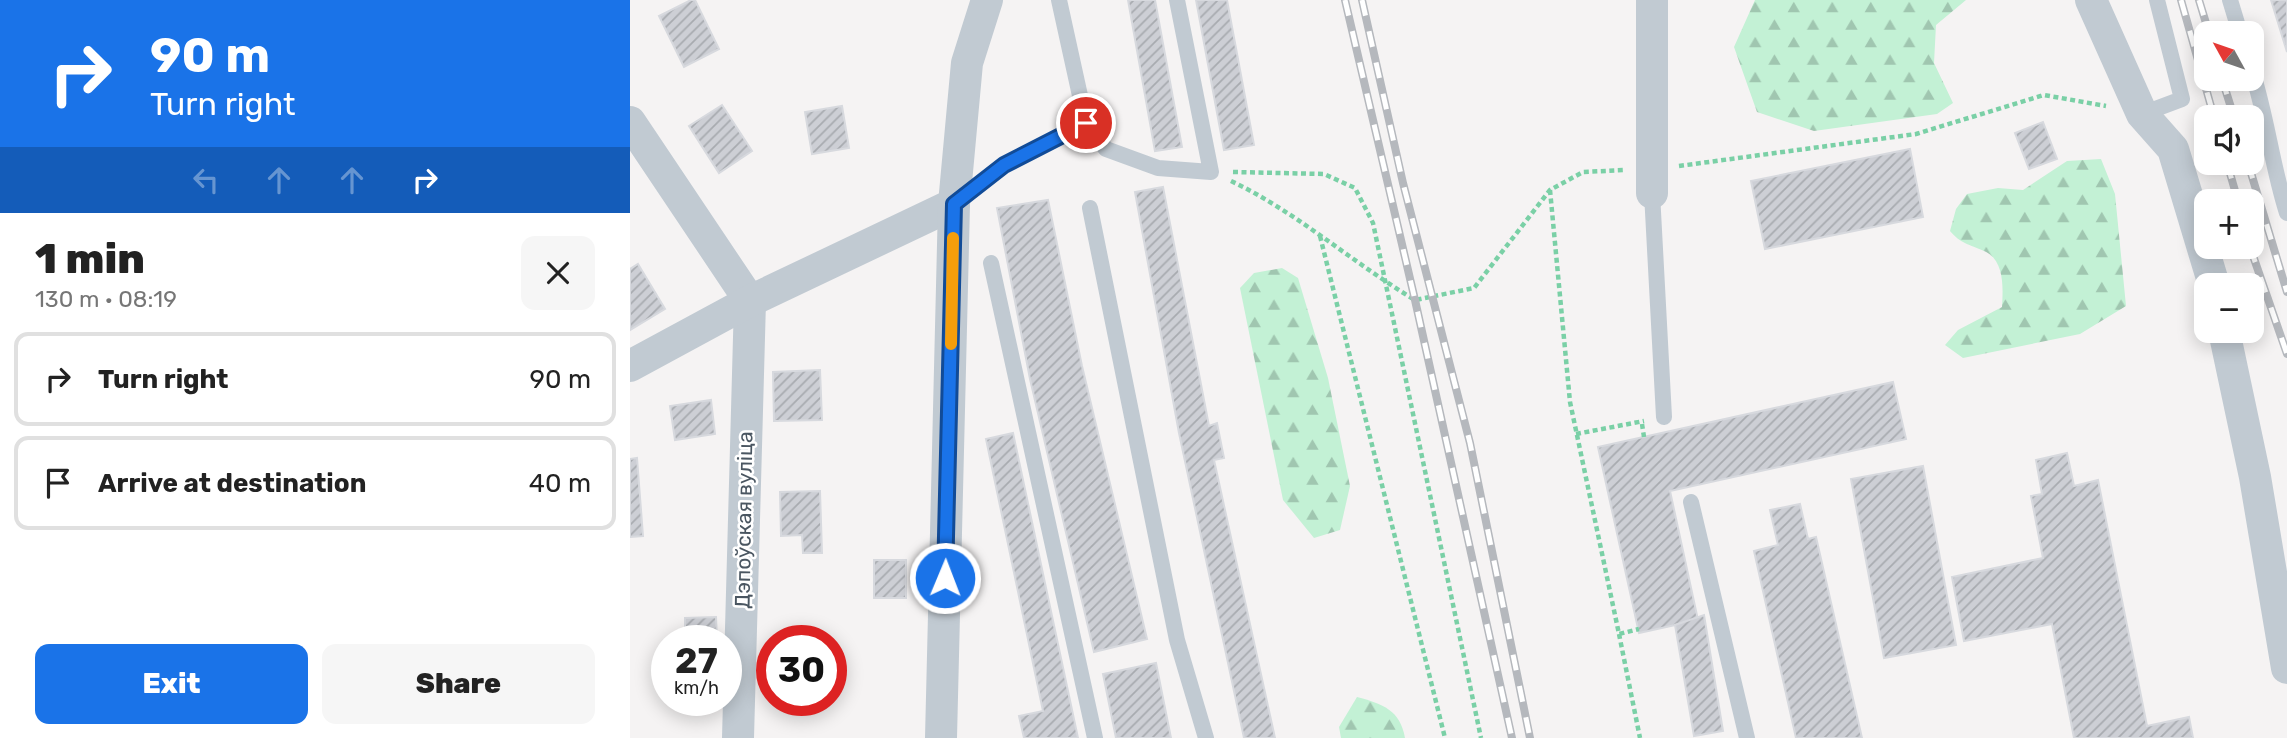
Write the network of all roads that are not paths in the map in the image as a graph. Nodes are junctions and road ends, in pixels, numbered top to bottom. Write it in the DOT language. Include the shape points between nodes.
graph roads {
  1 [pos="987,0"];
  2 [pos="1059,0"];
  3 [pos="1177,0"];
  4 [pos="1652,0"];
  5 [pos="2091,0"];
  6 [pos="2157,0"];
  7 [pos="2230,0"];
  8 [pos="2236,21"];
  9 [pos="2259,91"];
  10 [pos="2142,114"];
  11 [pos="630,122"];
  12 [pos="1086,123"];
  13 [pos="1653,181"];
  14 [pos="954,204"];
  15 [pos="1090,208"];
  16 [pos="2287,214"];
  17 [pos="991,263"];
  18 [pos="2210,273"];
  19 [pos="750,302"];
  20 [pos="2227,343"];
  21 [pos="630,366"];
  22 [pos="1664,417"];
  23 [pos="1690,502"];
  24 [pos="2287,668"];
  25 [pos="738,738"];
  26 [pos="942,738"];
  27 [pos="1095,738"];
  28 [pos="1206,738"];
  29 [pos="1747,738"];
  1 -- 14 [label="street" via="967,63"];
  2 -- 12 [label="lane"];
  3 -- 12 [label="lane" via="1211,172 1158,168 1106,149"];
  4 -- 13 [label="street"];
  5 -- 10 [label="street"];
  6 -- 10 [label="lane" via="2182,99"];
  7 -- 8 [label="lane"];
  9 -- 16 [label="lane"];
  10 -- 18 [label="street" via="2173,149"];
  11 -- 19 [label="street"];
  12 -- 14 [label="lane" via="1004,165"];
  13 -- 22 [label="lane"];
  14 -- 19 [label="street"];
  14 -- 26 [label="street"];
  15 -- 28 [label="lane" via="1177,640"];
  17 -- 27 [label="lane"];
  19 -- 21 [label="street"];
  19 -- 25 [label="street, Дэпоўская вуліца"];
  20 -- 24 [label="street"];
  23 -- 29 [label="lane"];
}
